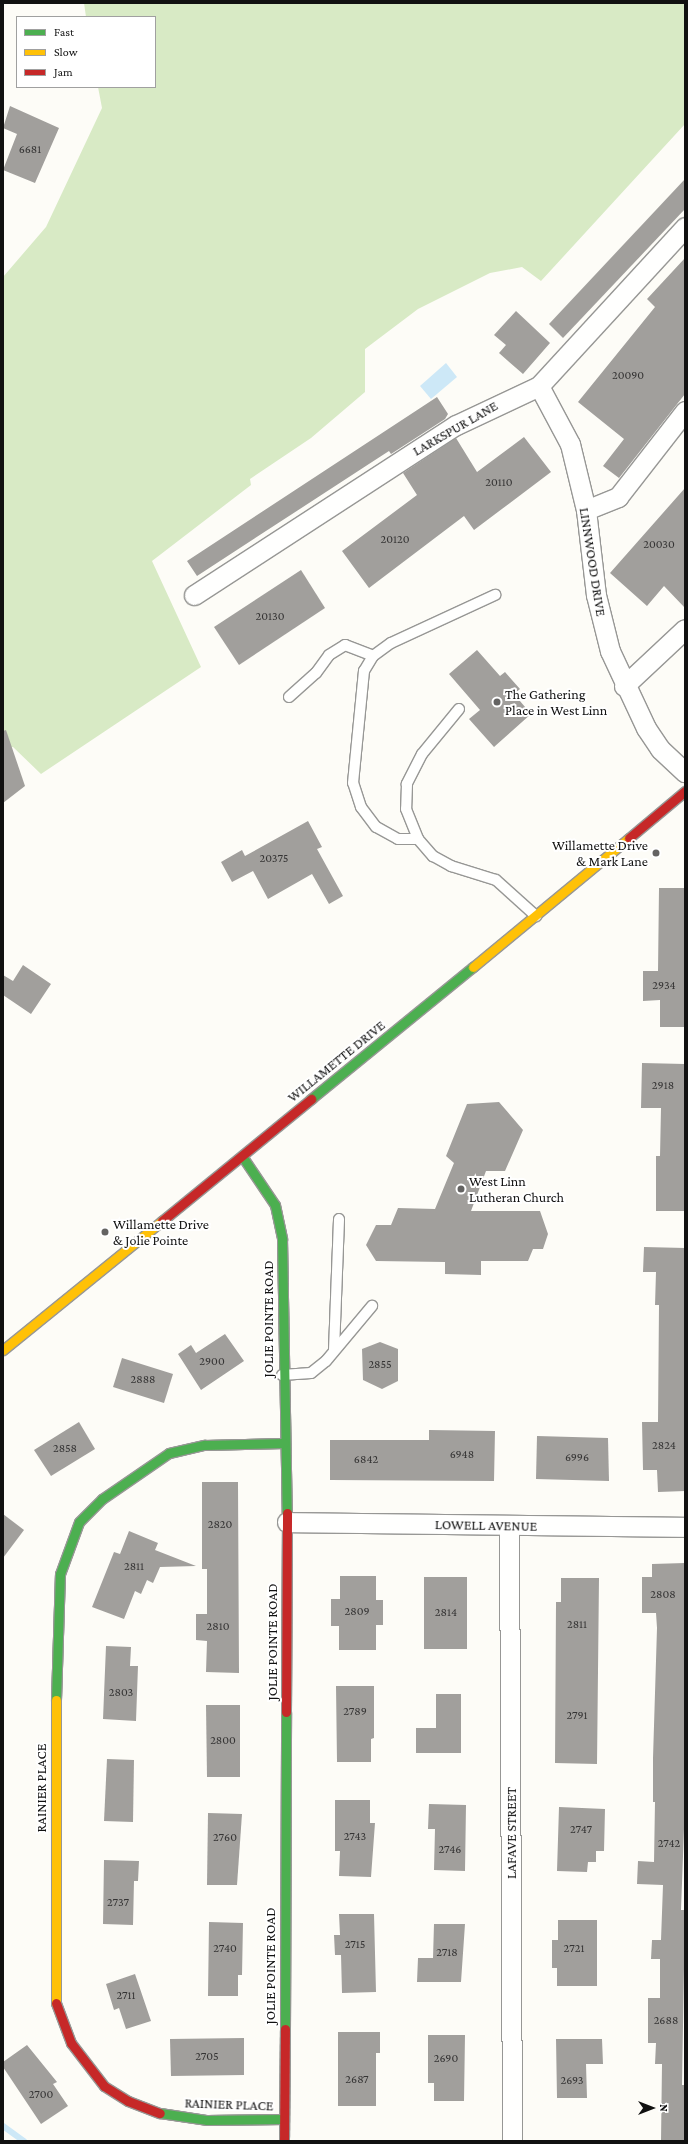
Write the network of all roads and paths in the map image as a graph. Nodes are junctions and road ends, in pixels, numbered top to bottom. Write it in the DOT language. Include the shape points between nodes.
graph roads {
  1 [pos="685,227"];
  2 [pos="539,386"];
  3 [pos="685,411"];
  4 [pos="586,510"];
  5 [pos="194,595"];
  6 [pos="495,595"];
  7 [pos="685,629"];
  8 [pos="373,656"];
  9 [pos="624,686"];
  10 [pos="289,697"];
  11 [pos="459,709"];
  12 [pos="685,772"];
  13 [pos="685,792"];
  14 [pos="418,840"];
  15 [pos="536,916"];
  16 [pos="242,1156"];
  17 [pos="339,1219"];
  18 [pos="372,1306"];
  19 [pos="3,1350"];
  20 [pos="334,1350"];
  21 [pos="282,1375"];
  22 [pos="284,1443"];
  23 [pos="288,1522"];
  24 [pos="509,1526"];
  25 [pos="685,1527"];
  26 [pos="284,2119"];
  27 [pos="284,2141"];
  28 [pos="512,2141"];
  1 -- 2 [label="street, LARKSPUR LANE"];
  2 -- 4 [label="street, LINNWOOD DRIVE" via="570,444"];
  2 -- 5 [label="street, LARKSPUR LANE" via="456,425"];
  3 -- 4 [label="street" via="618,497"];
  4 -- 9 [label="street, LINNWOOD DRIVE" via="596,595 610,651"];
  6 -- 8 [label="lane" via="391,643"];
  7 -- 9 [label="street"];
  8 -- 10 [label="lane" via="345,645 329,655 316,673"];
  8 -- 14 [label="lane" via="364,671 353,783 361,808 376,827 398,839"];
  9 -- 12 [label="street, LINNWOOD DRIVE" via="657,744"];
  11 -- 14 [label="lane" via="422,754 407,784 406,809"];
  13 -- 15 [label="street, WILLAMETTE DRIVE"];
  14 -- 15 [label="lane" via="433,856 451,866 496,880"];
  15 -- 16 [label="street, WILLAMETTE DRIVE"];
  16 -- 19 [label="street, WILLAMETTE DRIVE"];
  16 -- 21 [label="street, JOLIE POINTE ROAD" via="268,1191 281,1225"];
  17 -- 20 [label="lane"];
  18 -- 20 [label="lane"];
  20 -- 21 [label="lane" via="311,1373"];
  21 -- 22 [label="street, JOLIE POINTE ROAD"];
  22 -- 23 [label="street, JOLIE POINTE ROAD"];
  22 -- 26 [label="street, RAINIER PLACE" via="205,1446 169,1453 102,1499 79,1522 60,1574 56,1634 54,1970 56,2009 71,2043 104,2086 150,2111 207,2120"];
  23 -- 24 [label="street, LOWELL AVENUE"];
  23 -- 26 [label="street, JOLIE POINTE ROAD"];
  24 -- 25 [label="street, LOWELL AVENUE"];
  24 -- 28 [label="street, LAFAVE STREET"];
  26 -- 27 [label="street, JOLIE POINTE ROAD"];
}
